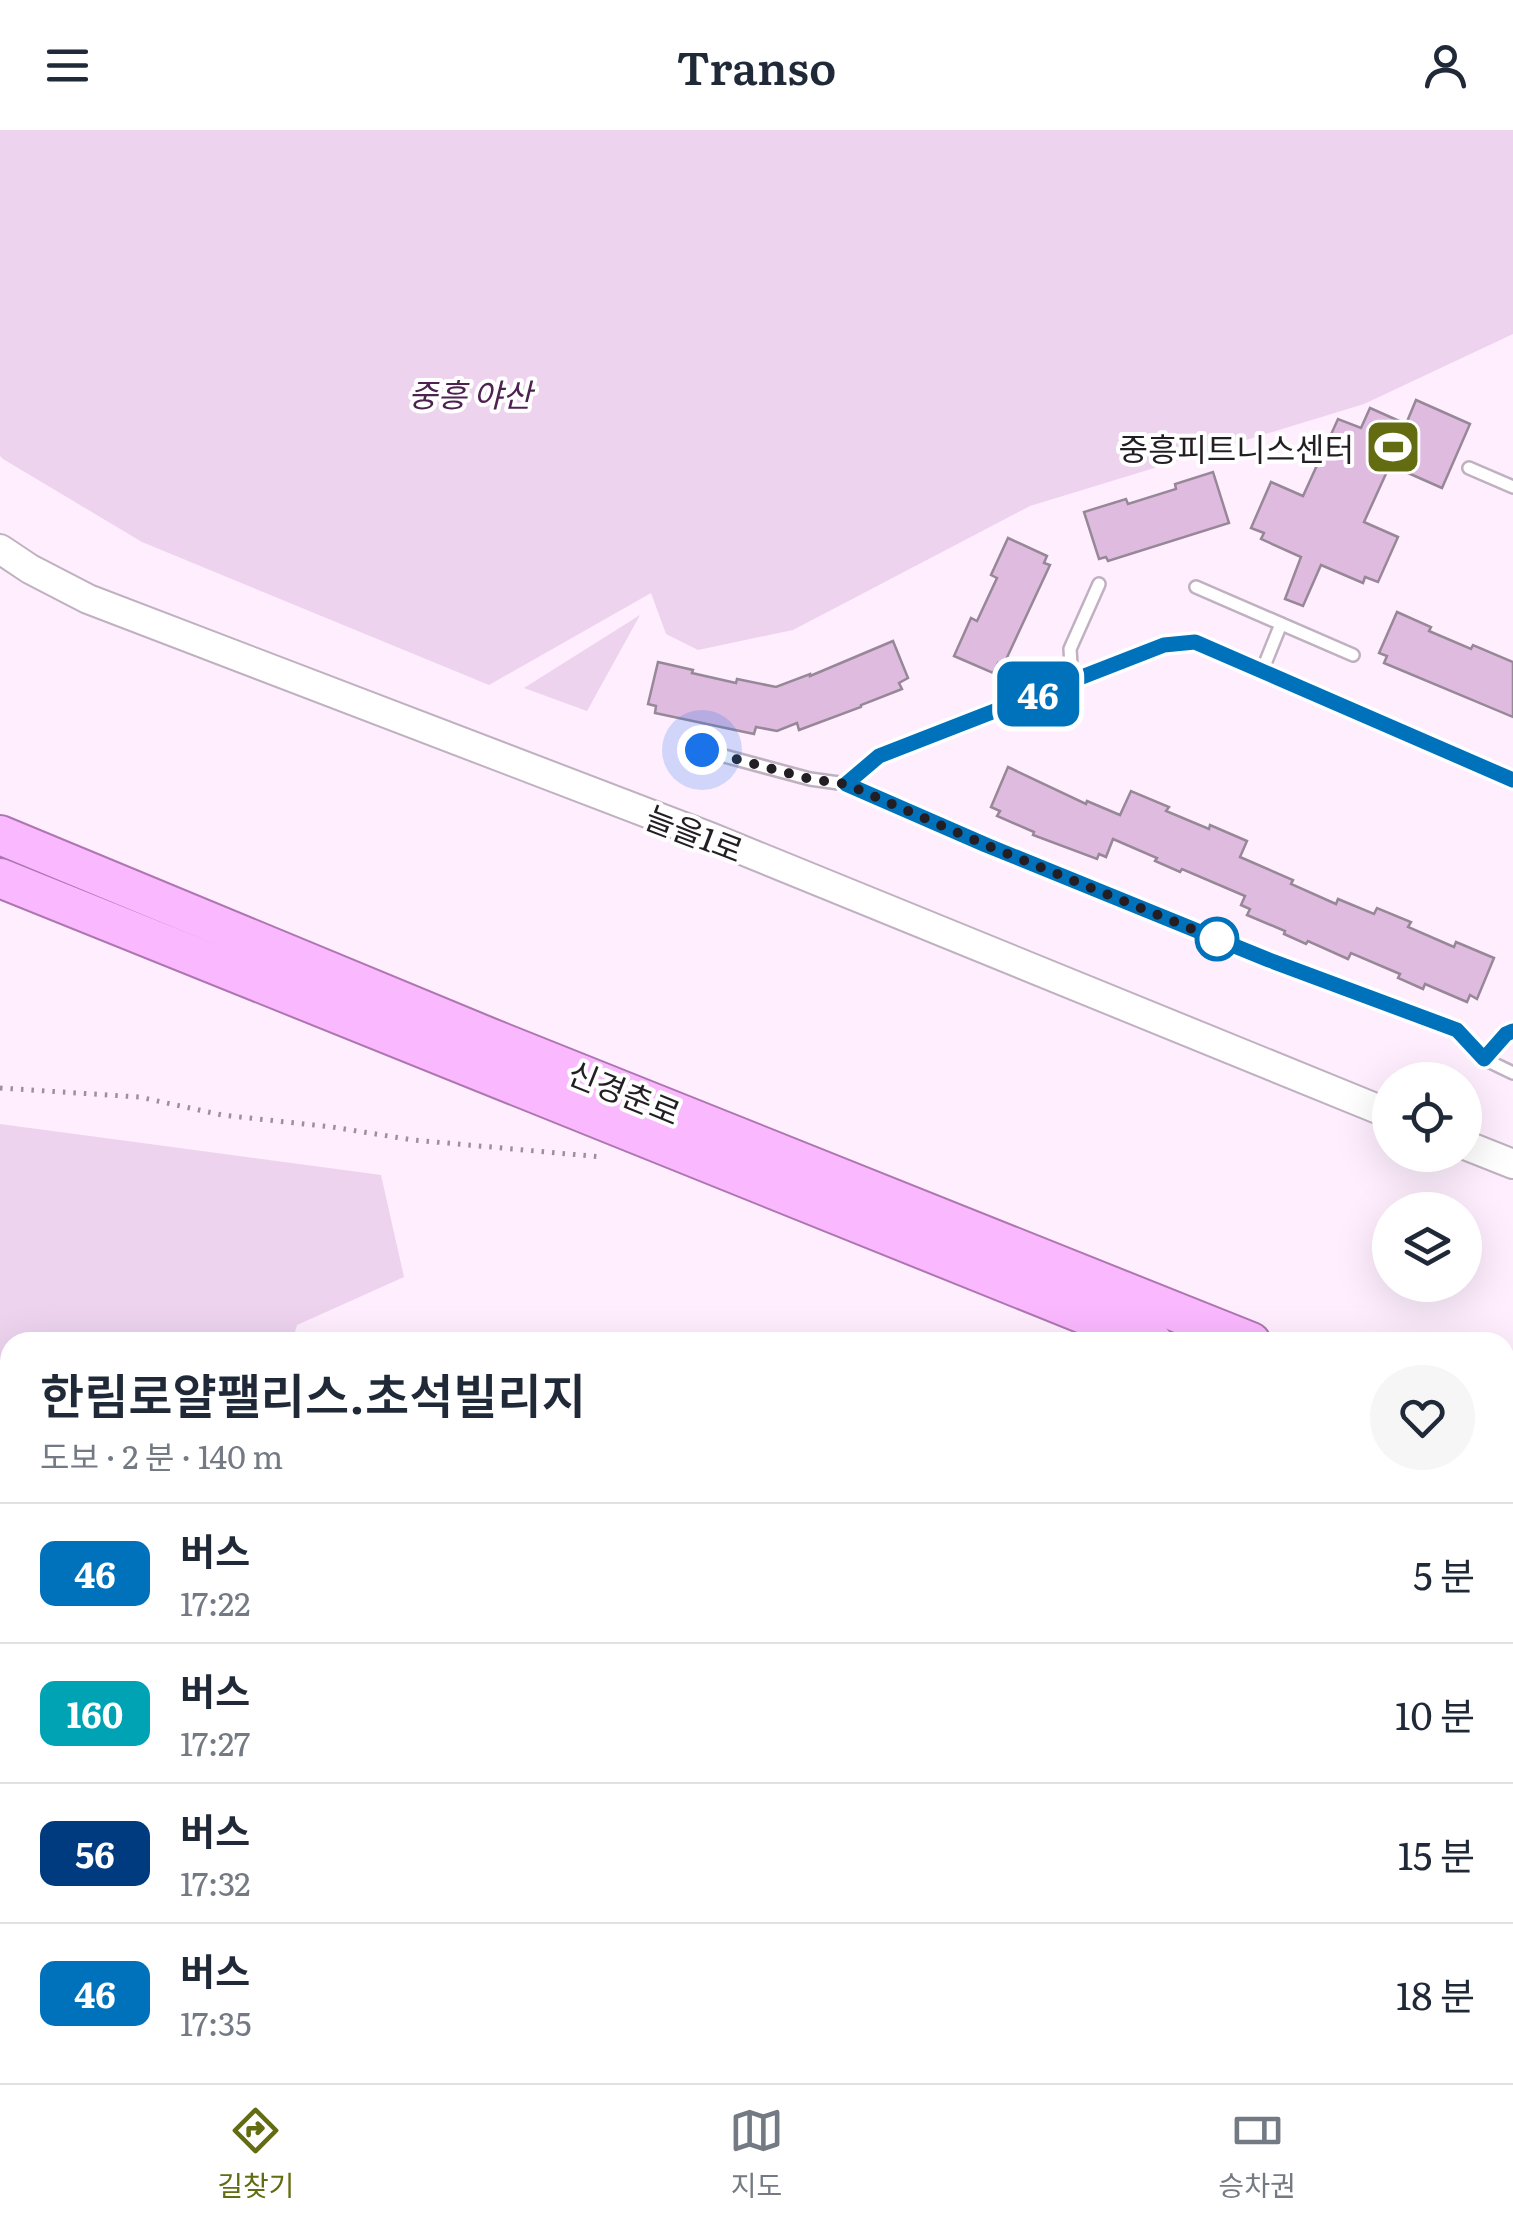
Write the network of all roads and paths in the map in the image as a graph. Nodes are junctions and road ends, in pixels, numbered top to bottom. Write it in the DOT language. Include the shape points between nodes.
graph roads {
  1 [pos="1468,468"];
  2 [pos="1513,487"];
  3 [pos="0,550"];
  4 [pos="1099,584"];
  5 [pos="1196,588"];
  6 [pos="1281,624"];
  7 [pos="1353,655"];
  8 [pos="1262,671"];
  9 [pos="1072,681"];
  10 [pos="702,750"];
  11 [pos="1513,780"];
  12 [pos="846,784"];
  13 [pos="0,835"];
  14 [pos="0,878"];
  15 [pos="1513,1031"];
  16 [pos="481,1054"];
  17 [pos="1484,1059"];
  18 [pos="1513,1073"];
  19 [pos="0,1088"];
  20 [pos="1372,1107"];
  21 [pos="522,1150"];
  22 [pos="1482,1152"];
  23 [pos="1513,1164"];
  24 [pos="1130,1332"];
  25 [pos="1224,1332"];
  1 -- 2 [label="lane"];
  3 -- 20 [label="street, 늘을1로" via="88,599 710,837"];
  4 -- 9 [label="lane" via="1070,648"];
  5 -- 6 [label="lane"];
  6 -- 7 [label="lane"];
  6 -- 8 [label="lane"];
  8 -- 9 [label="lane" via="1195,642 1164,645"];
  8 -- 11 [label="lane"];
  9 -- 12 [label="lane" via="879,756"];
  10 -- 12 [label="lane"];
  12 -- 17 [label="lane" via="1269,960 1457,1030"];
  13 -- 16 [label="highway, 신경춘로"];
  14 -- 16 [label="highway, 신경춘로"];
  15 -- 17 [label="lane"];
  16 -- 24 [label="highway, 신경춘로"];
  16 -- 25 [label="highway, 신경춘로"];
  17 -- 18 [label="lane"];
  19 -- 21 [label="path" via="139,1097 222,1115"];
  22 -- 23 [label="street"];
}
